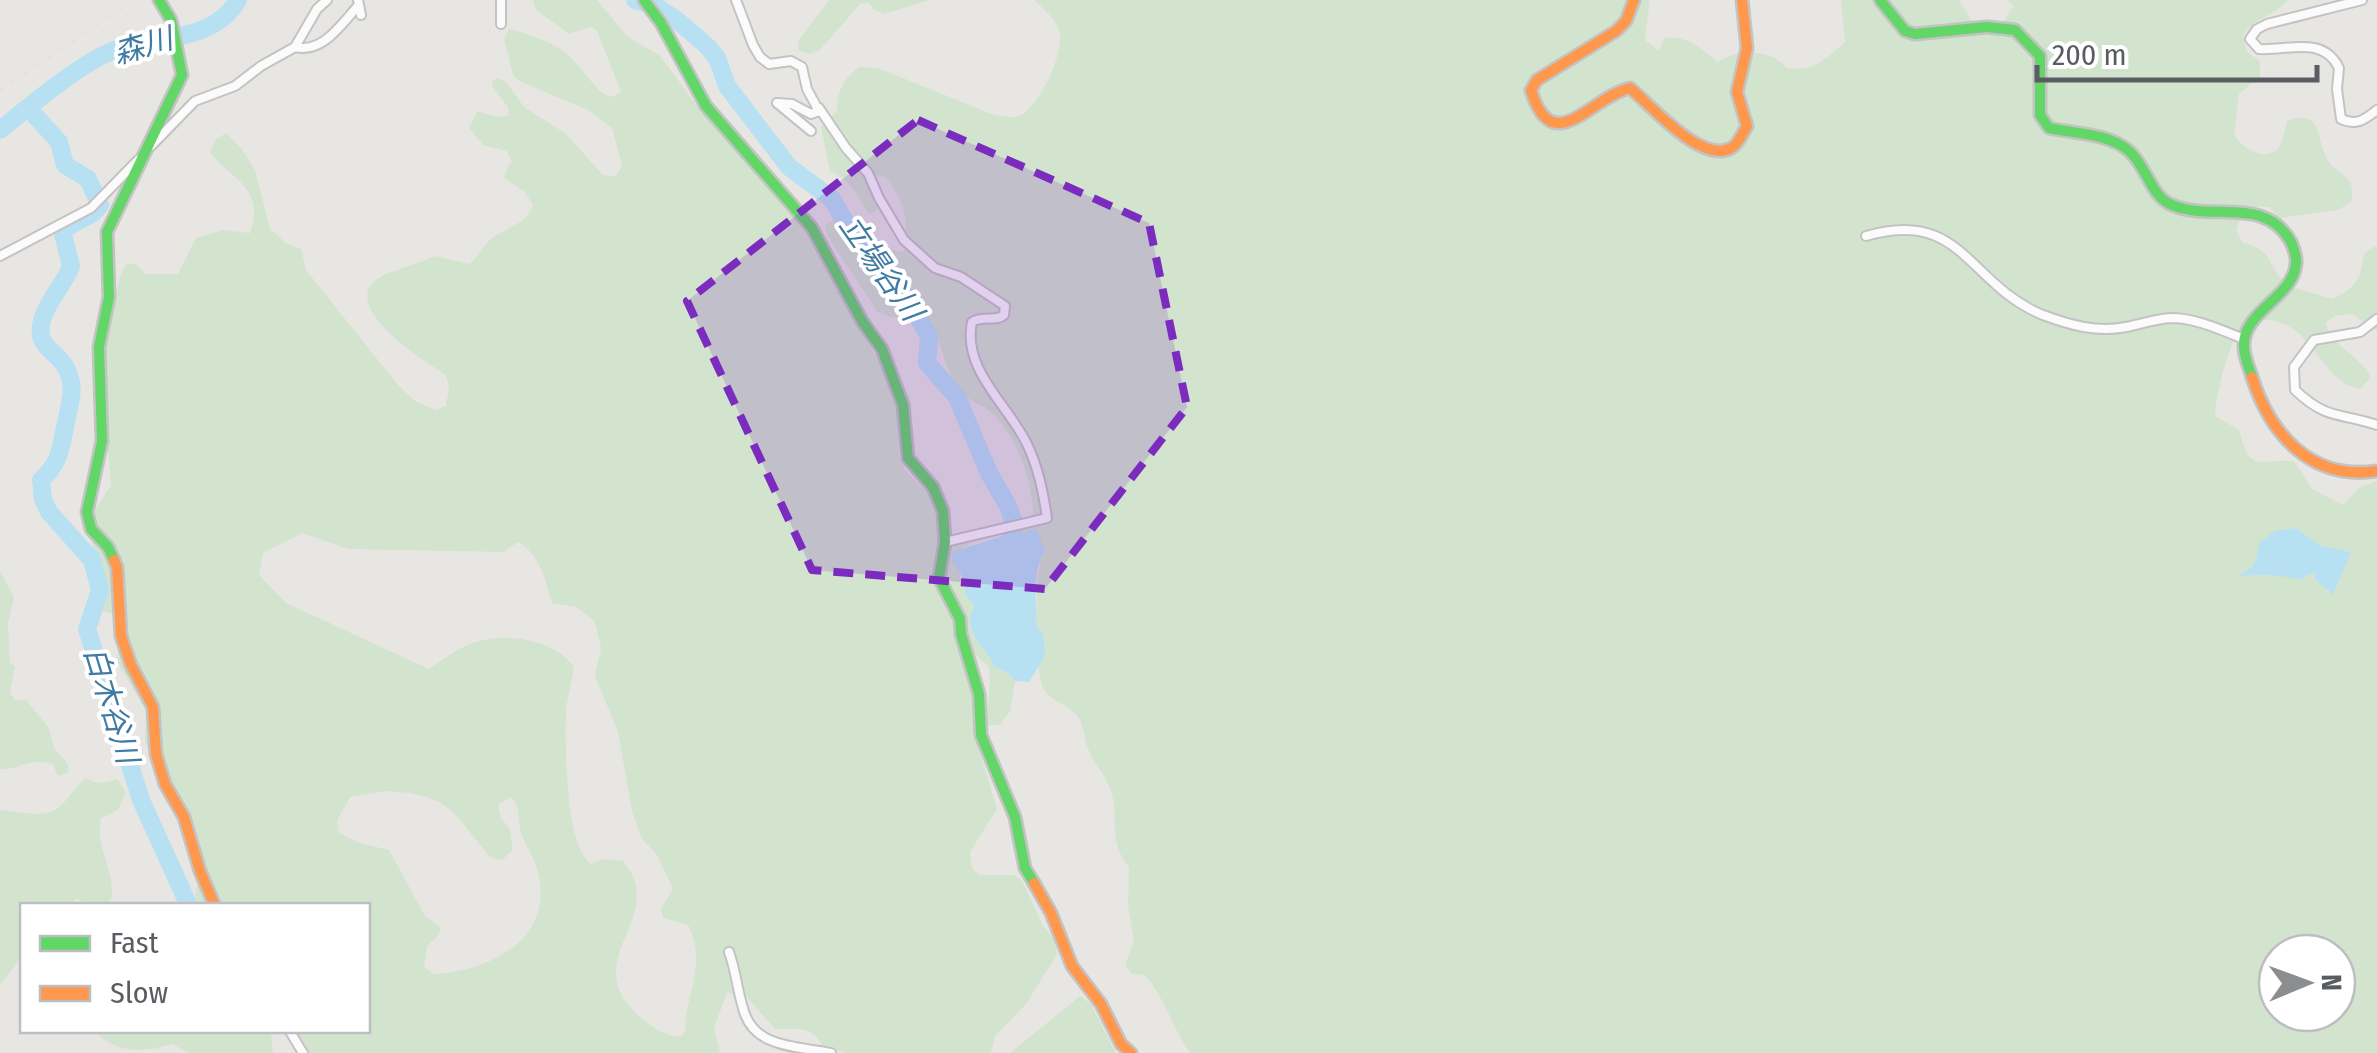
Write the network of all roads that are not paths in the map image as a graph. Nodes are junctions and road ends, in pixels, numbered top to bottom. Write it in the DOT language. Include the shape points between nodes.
graph roads {
  1 [pos="159,0"];
  2 [pos="327,0"];
  3 [pos="501,0"];
  4 [pos="644,0"];
  5 [pos="736,0"];
  6 [pos="1634,0"];
  7 [pos="1742,0"];
  8 [pos="1880,0"];
  9 [pos="2362,0"];
  10 [pos="359,7"];
  11 [pos="501,24"];
  12 [pos="295,47"];
  13 [pos="818,108"];
  14 [pos="2377,110"];
  15 [pos="811,131"];
  16 [pos="150,148"];
  17 [pos="1866,236"];
  18 [pos="0,256"];
  19 [pos="2377,319"];
  20 [pos="2244,339"];
  21 [pos="2377,425"];
  22 [pos="2377,470"];
  23 [pos="945,542"];
  24 [pos="214,903"];
  25 [pos="729,952"];
  26 [pos="831,1053"];
  27 [pos="1131,1053"];
  1 -- 16 [label="street" via="174,31 182,75"];
  2 -- 12 [label="street"];
  3 -- 11 [label="street"];
  4 -- 23 [label="street" via="706,106 812,228 882,349 903,404 908,458 939,498"];
  5 -- 13 [label="street" via="760,57 769,64 797,62"];
  6 -- 7 [label="street" via="1616,32 1537,80 1534,107 1554,124 1567,122 1630,88 1698,148 1719,152 1736,144 1747,126 1737,84 1747,51"];
  8 -- 20 [label="street" via="1915,34 2016,30 2040,56 2040,115 2049,128 2095,134 2123,146 2171,205 2249,213 2277,224 2296,254 2296,273"];
  9 -- 14 [label="street" via="2276,21 2256,29 2250,40 2259,48 2324,51 2340,68 2341,119 2361,122"];
  10 -- 12 [label="street" via="324,42"];
  12 -- 16 [label="street" via="235,86 195,101"];
  13 -- 15 [label="street" via="811,114 777,103"];
  13 -- 23 [label="street" via="868,172 904,240 935,268 1005,306 1000,318 972,322 973,349 1026,442 1047,518"];
  16 -- 18 [label="street" via="91,208"];
  16 -- 24 [label="street" via="107,232 109,296 99,346 102,442 88,512 91,528 118,567 121,636 153,707 165,784 184,816"];
  17 -- 20 [label="street" via="1888,230 1934,233 2010,296 2065,323 2122,328 2170,318"];
  19 -- 21 [label="street" via="2360,332 2314,340 2294,367 2295,390 2312,407"];
  20 -- 22 [label="street" via="2261,408 2290,448 2354,473"];
  23 -- 27 [label="street" via="940,578 960,619 979,694 981,735 1015,817 1025,868 1052,912 1072,966"];
  25 -- 26 [label="street" via="745,1015 761,1036"];
}
